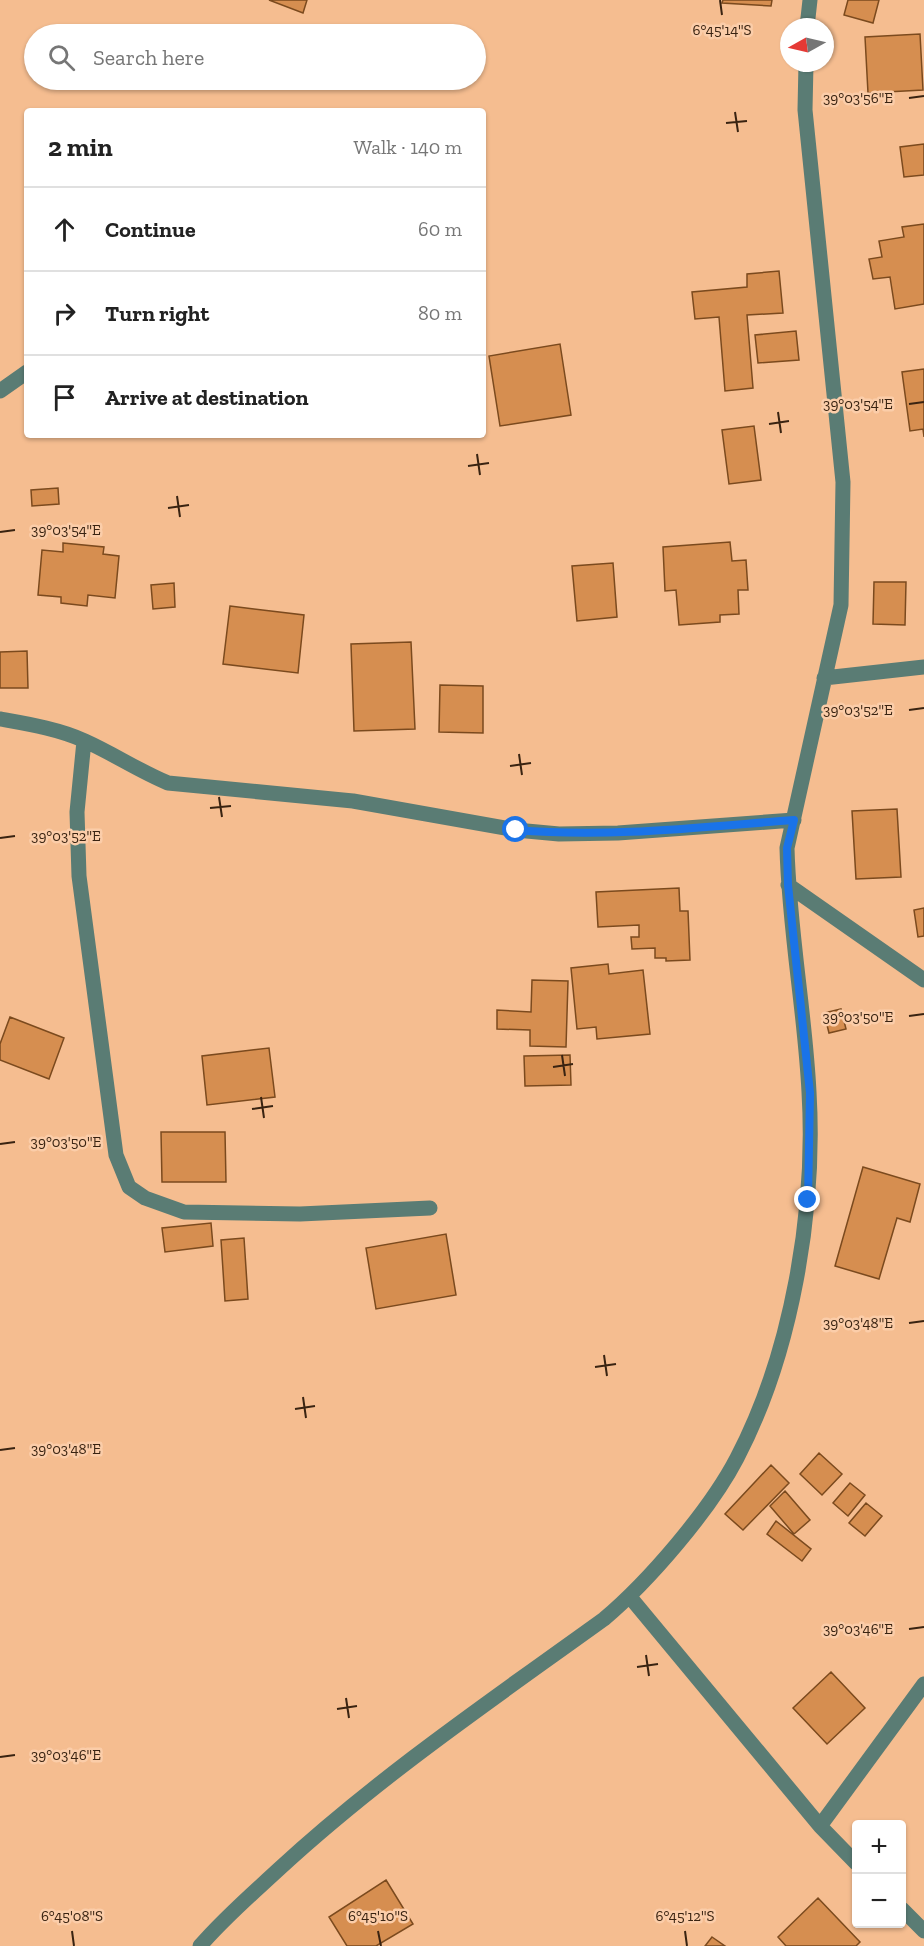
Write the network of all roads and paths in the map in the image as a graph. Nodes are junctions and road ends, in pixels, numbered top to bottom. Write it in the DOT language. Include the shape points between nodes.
graph roads {
  1 [pos="810,0"];
  2 [pos="808,18"];
  3 [pos="806,72"];
  4 [pos="24,374"];
  5 [pos="0,391"];
  6 [pos="924,668"];
  7 [pos="824,678"];
  8 [pos="0,719"];
  9 [pos="84,741"];
  10 [pos="794,820"];
  11 [pos="788,885"];
  12 [pos="924,980"];
  13 [pos="430,1208"];
  14 [pos="630,1597"];
  15 [pos="924,1684"];
  16 [pos="820,1826"];
  17 [pos="852,1859"];
  18 [pos="906,1913"];
  19 [pos="924,1931"];
  20 [pos="200,1946"];
  1 -- 2 [label="street"];
  3 -- 7 [label="street" via="805,110 843,482 841,605"];
  4 -- 5 [label="street"];
  6 -- 7 [label="street"];
  7 -- 10 [label="street"];
  8 -- 9 [label="street"];
  9 -- 10 [label="street" via="168,783 353,801 516,830 618,833"];
  9 -- 13 [label="street" via="77,812 79,876 116,1155 129,1187 184,1212 300,1215"];
  10 -- 11 [label="street" via="787,848"];
  11 -- 12 [label="street"];
  11 -- 14 [label="street" via="810,1093 808,1200 798,1271 772,1382 737,1459 709,1503"];
  14 -- 16 [label="street"];
  14 -- 20 [label="street" via="328,1824"];
  15 -- 16 [label="street"];
  16 -- 17 [label="street"];
  18 -- 19 [label="street"];
}
